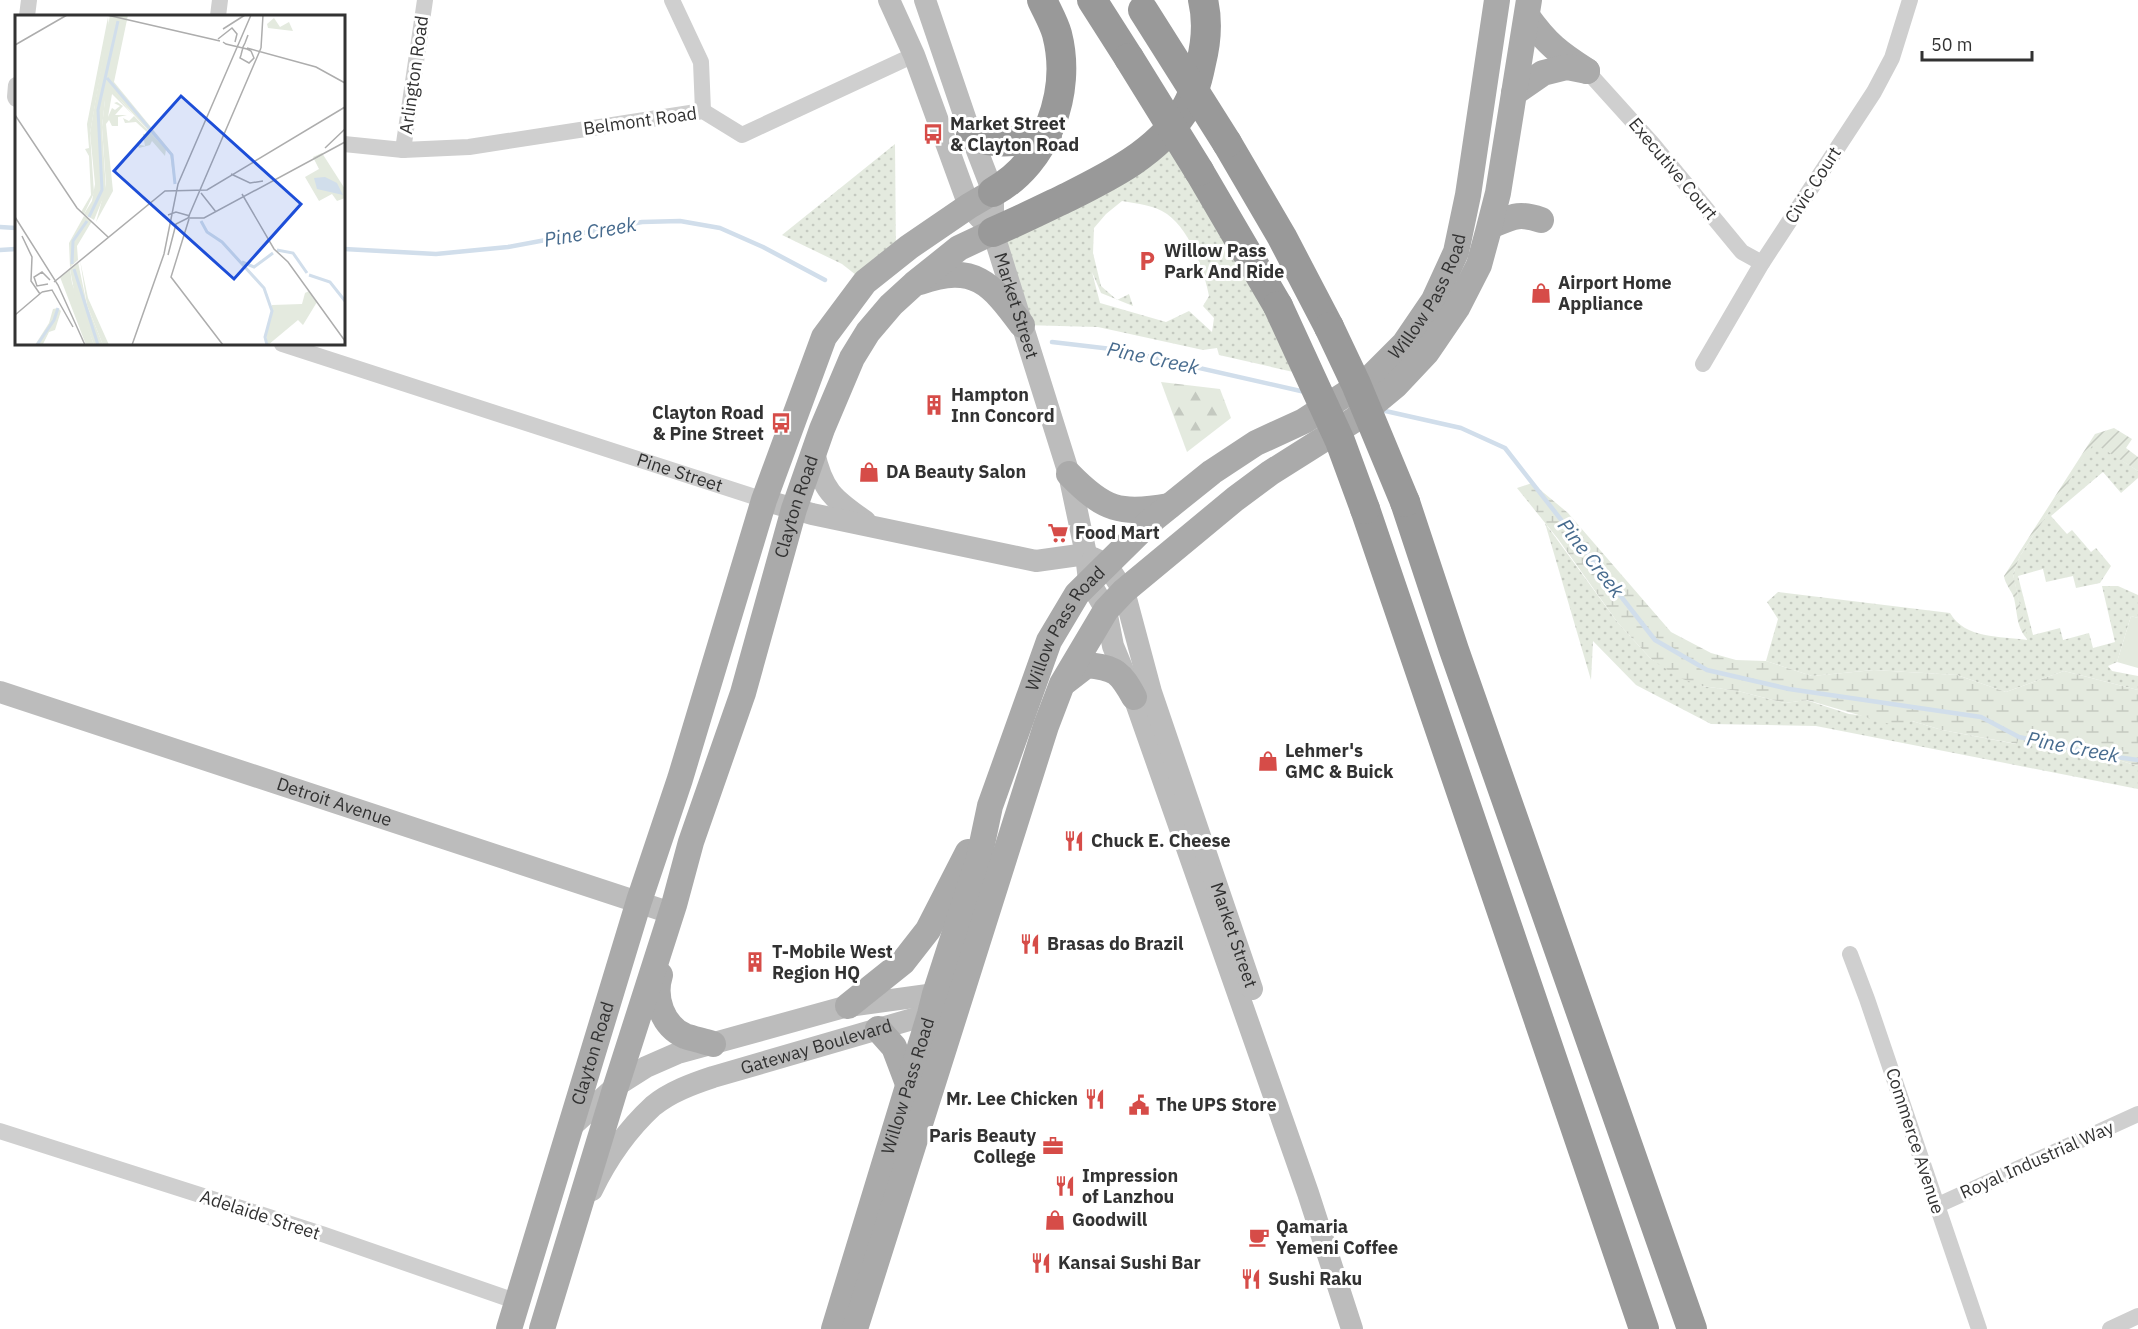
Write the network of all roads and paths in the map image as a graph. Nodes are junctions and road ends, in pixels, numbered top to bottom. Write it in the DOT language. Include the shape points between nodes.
graph roads {
  1 [pos="29,0"];
  2 [pos="220,0"];
  3 [pos="425,0"];
  4 [pos="672,0"];
  5 [pos="889,0"];
  6 [pos="925,0"];
  7 [pos="1042,0"];
  8 [pos="1092,0"];
  9 [pos="1203,0"];
  10 [pos="1497,0"];
  11 [pos="1910,0"];
  12 [pos="1140,5"];
  13 [pos="1528,8"];
  14 [pos="27,15"];
  15 [pos="218,15"];
  16 [pos="914,55"];
  17 [pos="1587,71"];
  18 [pos="1514,93"];
  19 [pos="703,111"];
  20 [pos="971,135"];
  21 [pos="1047,135"];
  22 [pos="345,144"];
  23 [pos="403,150"];
  24 [pos="981,199"];
  25 [pos="1541,220"];
  26 [pos="1490,225"];
  27 [pos="993,232"];
  28 [pos="1762,263"];
  29 [pos="914,284"];
  30 [pos="1022,324"];
  31 [pos="285,345"];
  32 [pos="1703,364"];
  33 [pos="1354,403"];
  34 [pos="814,452"];
  35 [pos="1069,474"];
  36 [pos="764,500"];
  37 [pos="1173,505"];
  38 [pos="794,509"];
  39 [pos="873,527"];
  40 [pos="1094,566"];
  41 [pos="1124,591"];
  42 [pos="1106,610"];
  43 [pos="1062,684"];
  44 [pos="0,692"];
  45 [pos="1134,697"];
  46 [pos="680,779"];
  47 [pos="1166,789"];
  48 [pos="990,806"];
  49 [pos="691,842"];
  50 [pos="1203,845"];
  51 [pos="639,901"];
  52 [pos="673,909"];
  53 [pos="1212,920"];
  54 [pos="1850,954"];
  55 [pos="941,1002"];
  56 [pos="848,1006"];
  57 [pos="878,1029"];
  58 [pos="713,1044"];
  59 [pos="908,1084"];
  60 [pos="616,1086"];
  61 [pos="2138,1114"];
  62 [pos="570,1128"];
  63 [pos="0,1131"];
  64 [pos="1936,1206"];
  65 [pos="574,1226"];
  66 [pos="863,1234"];
  67 [pos="518,1302"];
  68 [pos="2138,1316"];
  69 [pos="857,1322"];
  70 [pos="509,1329"];
  71 [pos="542,1329"];
  72 [pos="834,1329"];
  73 [pos="1352,1329"];
  74 [pos="1367,1329"];
  75 [pos="1644,1329"];
  76 [pos="1692,1329"];
  77 [pos="1979,1329"];
  78 [pos="2110,1329"];
  1 -- 14 [label="street"];
  2 -- 15 [label="street"];
  3 -- 23 [label="street, Arlington Road"];
  4 -- 19 [label="street" via="702,62"];
  5 -- 16 [label="main road, Market Street"];
  6 -- 20 [label="main road, Market Street"];
  7 -- 21 [label="highway" via="1057,32 1061,54 1061,88"];
  8 -- 75 [label="highway, bridge" via="1278,306 1340,441"];
  9 -- 27 [label="highway" via="1206,44 1199,75 1186,109 1159,142 1097,182"];
  10 -- 33 [label="main road, Willow Pass Road" via="1456,252 1434,300 1404,344 1369,379"];
  11 -- 28 [label="street, Civic Court" via="1892,58 1874,92"];
  12 -- 76 [label="highway, bridge" via="1282,237 1356,384 1404,502"];
  13 -- 17 [label="main road" via="1544,39"];
  13 -- 18 [label="main road, Willow Pass Road"];
  16 -- 19 [label="street, Belmont Road" via="742,135"];
  16 -- 24 [label="main road, Market Street"];
  17 -- 18 [label="main road" via="1567,67 1543,73"];
  17 -- 28 [label="street, Executive Court" via="1742,252"];
  18 -- 26 [label="main road, Willow Pass Road"];
  19 -- 23 [label="street, Belmont Road" via="469,147"];
  20 -- 21 [label="highway" via="1000,143"];
  20 -- 24 [label="main road, Market Street"];
  21 -- 24 [label="highway" via="1026,165 1004,186"];
  22 -- 23 [label="street, Belmont Road"];
  24 -- 27 [label="main road, Market Street"];
  24 -- 36 [label="main road, Clayton Road" via="865,282 824,337"];
  25 -- 26 [label="main road" via="1526,215"];
  26 -- 33 [label="main road, Willow Pass Road" via="1479,265 1457,308 1426,352 1395,386"];
  27 -- 29 [label="main road, Clayton Road" via="959,248"];
  27 -- 30 [label="main road, Market Street"];
  28 -- 32 [label="street, Civic Court"];
  29 -- 30 [label="main road" via="937,276 975,276 1002,298"];
  29 -- 34 [label="main road, Clayton Road" via="868,332 852,358"];
  30 -- 35 [label="main road, Market Street"];
  31 -- 36 [label="street, Pine Street"];
  33 -- 37 [label="main road, Willow Pass Road" via="1256,443 1212,472"];
  33 -- 41 [label="main road, Willow Pass Road"];
  34 -- 38 [label="main road, Clayton Road"];
  34 -- 39 [label="main road" via="819,474 831,495"];
  35 -- 37 [label="main road" via="1110,507 1146,510"];
  35 -- 40 [label="main road, Market Street"];
  36 -- 38 [label="main road, Pine Street"];
  36 -- 46 [label="main road, Clayton Road"];
  37 -- 40 [label="main road, Willow Pass Road"];
  38 -- 39 [label="main road, Pine Street"];
  38 -- 49 [label="main road, Clayton Road" via="743,693"];
  39 -- 40 [label="main road, Pine Street" via="1036,561"];
  40 -- 41 [label="main road, Market Street"];
  40 -- 42 [label="main road, Market Street"];
  40 -- 48 [label="main road, Willow Pass Road" via="1049,641"];
  41 -- 42 [label="main road, Willow Pass Road"];
  41 -- 50 [label="main road, Market Street" via="1151,692"];
  42 -- 43 [label="main road, Willow Pass Road"];
  42 -- 45 [label="main road, Market Street" via="1113,646"];
  43 -- 45 [label="main road" via="1087,665 1105,667 1122,675"];
  43 -- 55 [label="main road, Willow Pass Road"];
  44 -- 51 [label="main road, Detroit Avenue"];
  45 -- 47 [label="main road, Market Street"];
  46 -- 49 [label="main road, Clayton Road" via="684,825"];
  46 -- 51 [label="main road, Clayton Road"];
  47 -- 50 [label="main road" via="1181,807 1193,839"];
  47 -- 53 [label="main road, Market Street"];
  48 -- 55 [label="main road, Willow Pass Road"];
  48 -- 56 [label="main road" via="928,930 903,963"];
  49 -- 52 [label="main road, Clayton Road"];
  50 -- 53 [label="main road" via="1198,861 1212,902"];
  50 -- 74 [label="main road, Market Street"];
  51 -- 52 [label="main road, Detroit Avenue"];
  51 -- 62 [label="main road, Clayton Road"];
  52 -- 58 [label="main road" via="671,939 657,983 658,1006 683,1035"];
  52 -- 60 [label="main road, Clayton Road"];
  53 -- 73 [label="main road, Market Street"];
  54 -- 64 [label="street, Commerce Avenue"];
  55 -- 56 [label="main road, Gateway Boulevard"];
  55 -- 57 [label="main road, Gateway Boulevard"];
  55 -- 59 [label="main road, Willow Pass Road"];
  55 -- 69 [label="main road, Willow Pass Road"];
  56 -- 58 [label="main road, Gateway Boulevard"];
  57 -- 59 [label="main road" via="894,1047"];
  57 -- 65 [label="main road, Gateway Boulevard" via="712,1077 683,1088 654,1106 602,1168"];
  58 -- 60 [label="main road, Gateway Boulevard" via="678,1053"];
  59 -- 66 [label="main road, Willow Pass Road"];
  60 -- 62 [label="main road, Gateway Boulevard"];
  60 -- 65 [label="main road, Clayton Road"];
  61 -- 64 [label="street, Royal Industrial Way"];
  62 -- 67 [label="main road, Clayton Road"];
  63 -- 67 [label="street, Adelaide Street" via="322,1234"];
  64 -- 77 [label="street, Commerce Avenue"];
  65 -- 71 [label="main road, Clayton Road"];
  66 -- 69 [label="main road" via="874,1241"];
  66 -- 72 [label="main road, Willow Pass Road"];
  67 -- 70 [label="main road, Clayton Road"];
  68 -- 78 [label="street"];
}
